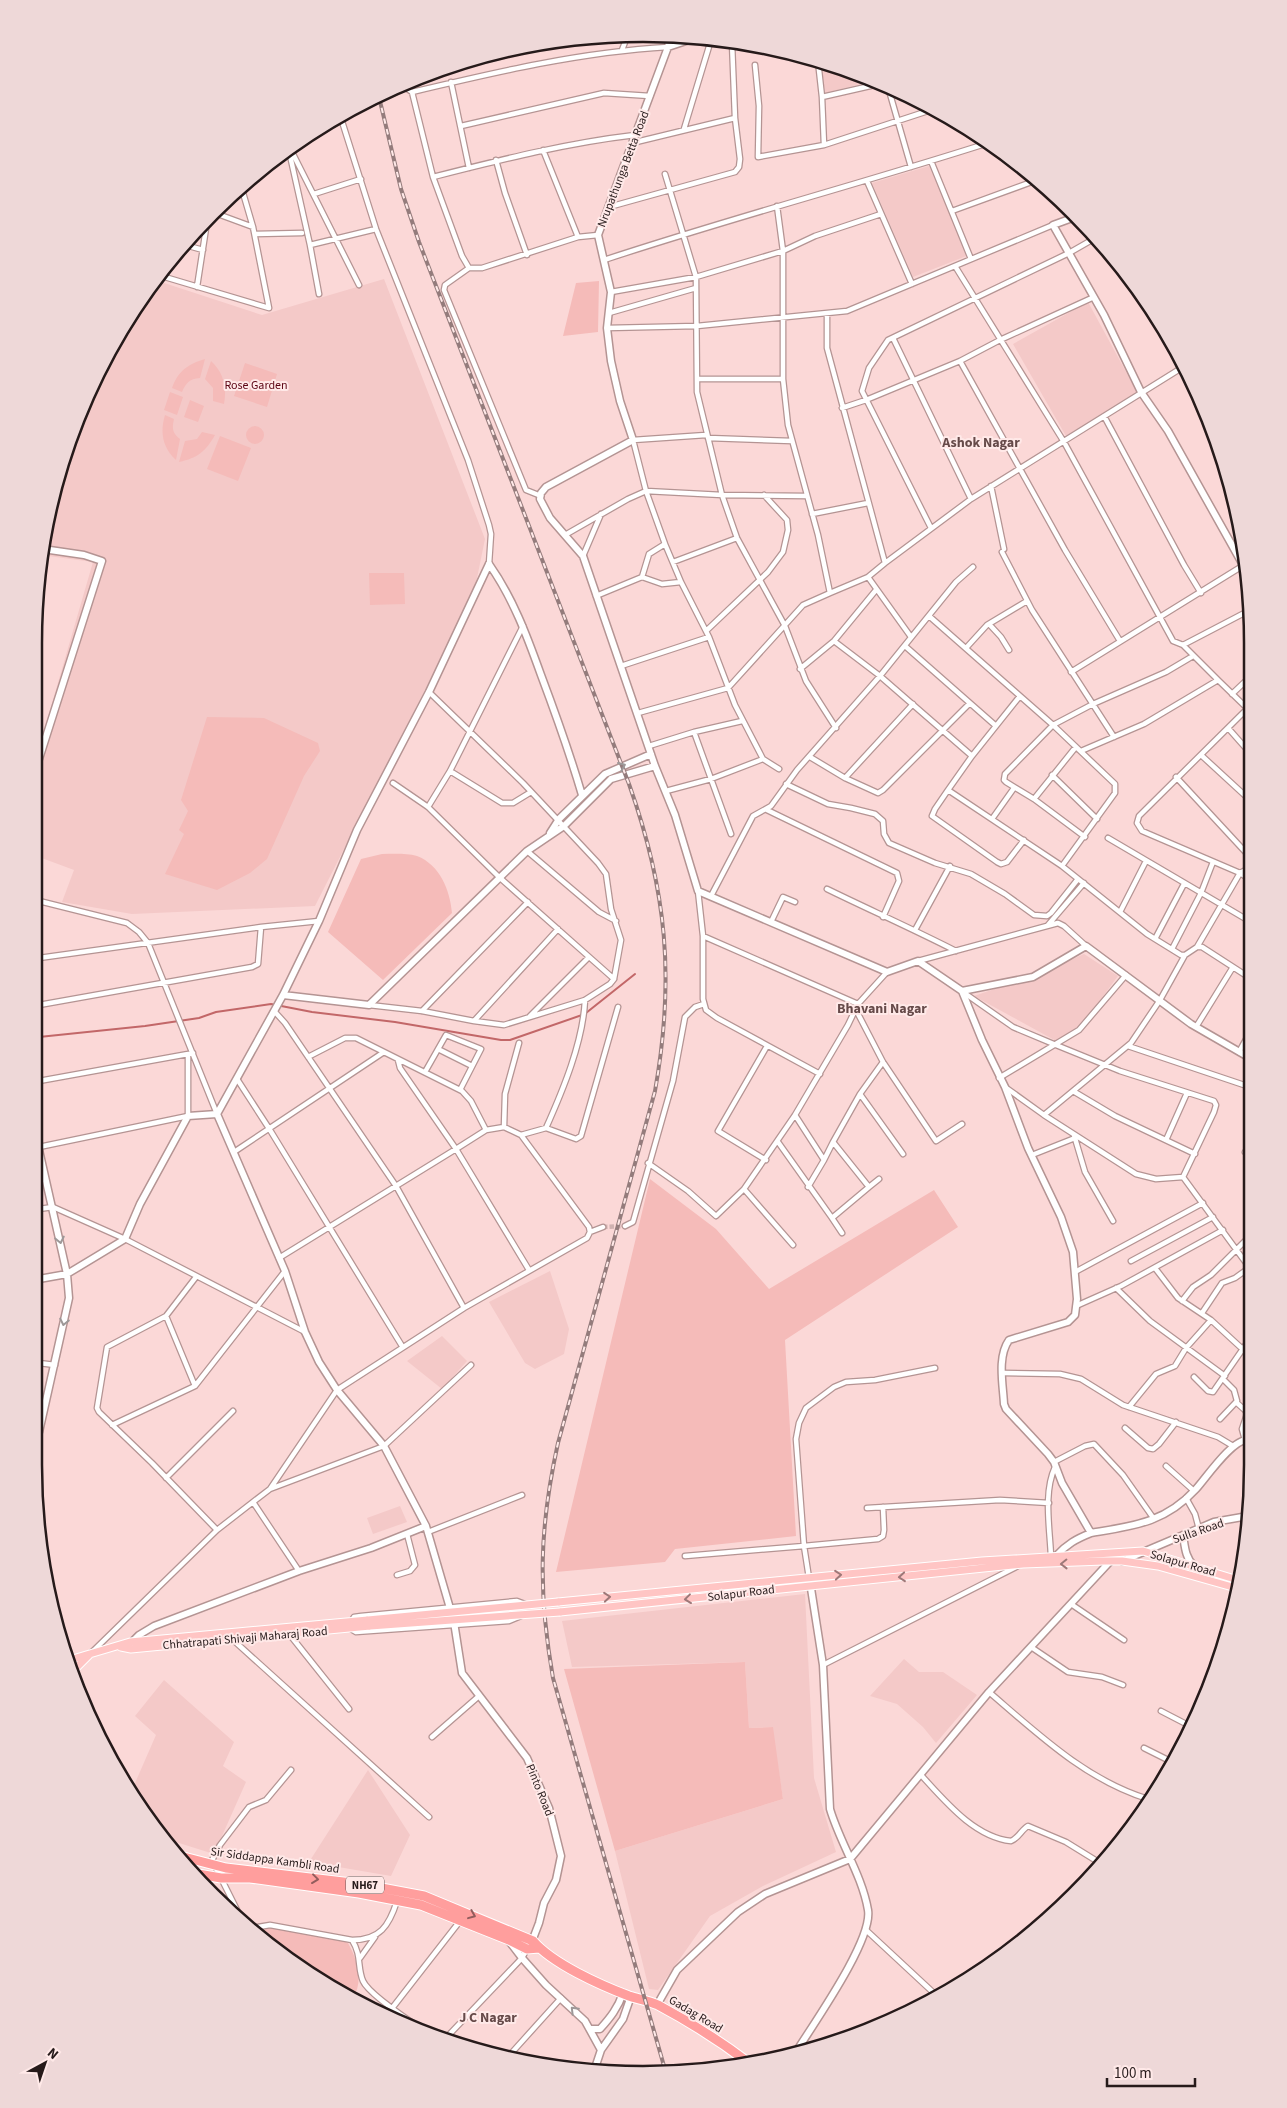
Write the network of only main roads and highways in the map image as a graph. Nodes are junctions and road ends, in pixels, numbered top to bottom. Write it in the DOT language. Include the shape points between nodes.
graph roads {
  1 [pos="1234,1579"];
  2 [pos="810,1582"];
  3 [pos="1232,1587"];
  4 [pos="369,1623"];
  5 [pos="350,1625"];
  6 [pos="120,1647"];
  7 [pos="89,1654"];
  8 [pos="74,1659"];
  9 [pos="77,1666"];
  10 [pos="191,1859"];
  11 [pos="207,1877"];
  12 [pos="540,1948"];
  13 [pos="740,2057"];
  2 -- 1 [label="main road, Solapur Road, one-way" via="982,1561 1143,1551"];
  3 -- 2 [label="main road, Solapur Road, one-way" via="1158,1566 1122,1561 1023,1564"];
  4 -- 2 [label="main road, Solapur Road, one-way, bridge" via="558,1602"];
  2 -- 4 [label="main road, Solapur Road, one-way, bridge" via="560,1612"];
  4 -- 5 [label="main road, Chhatrapati Shivaji Maharaj Road"];
  5 -- 6 [label="main road, Chhatrapati Shivaji Maharaj Road" via="290,1635 131,1649"];
  5 -- 6 [label="main road" via="132,1642"];
  6 -- 7 [label="main road"];
  7 -- 8 [label="main road"];
  7 -- 9 [label="main road"];
  10 -- 12 [label="highway, Sir Siddappa Kambli Road / NH67, one-way" via="212,1866 360,1884 424,1896 533,1941"];
  11 -- 12 [label="highway, Sir Siddappa Kambli Road / NH67" via="250,1878 422,1905 527,1949"];
  12 -- 13 [label="highway, Gadag Road / NH67" via="560,1964 692,2023"];
}
